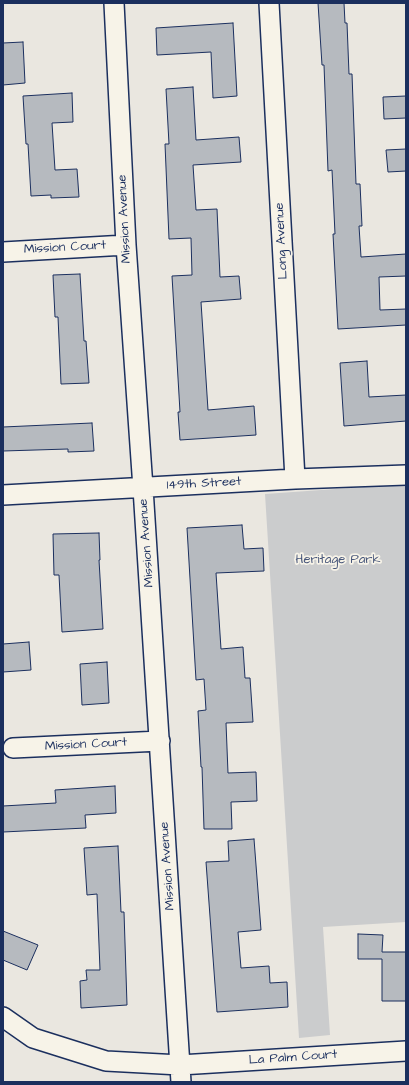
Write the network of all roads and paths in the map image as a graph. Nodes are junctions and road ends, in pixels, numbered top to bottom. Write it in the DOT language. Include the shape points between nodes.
graph roads {
  1 [pos="114,3"];
  2 [pos="269,3"];
  3 [pos="126,245"];
  4 [pos="3,252"];
  5 [pos="406,475"];
  6 [pos="295,479"];
  7 [pos="143,488"];
  8 [pos="3,496"];
  9 [pos="160,741"];
  10 [pos="13,748"];
  11 [pos="3,1017"];
  12 [pos="406,1051"];
  13 [pos="181,1073"];
  1 -- 3 [label="street, Mission Avenue"];
  2 -- 6 [label="street, Long Avenue"];
  3 -- 4 [label="street, Mission Court"];
  3 -- 7 [label="street, Mission Avenue"];
  5 -- 6 [label="street, 149th Street"];
  6 -- 7 [label="street, 149th Street"];
  7 -- 8 [label="street, 149th Street"];
  7 -- 9 [label="street, Mission Avenue"];
  9 -- 10 [label="street, Mission Court"];
  9 -- 13 [label="street, Mission Avenue"];
  11 -- 13 [label="street, La Palm Court" via="33,1038 106,1061"];
  12 -- 13 [label="street, La Palm Court"];
}
